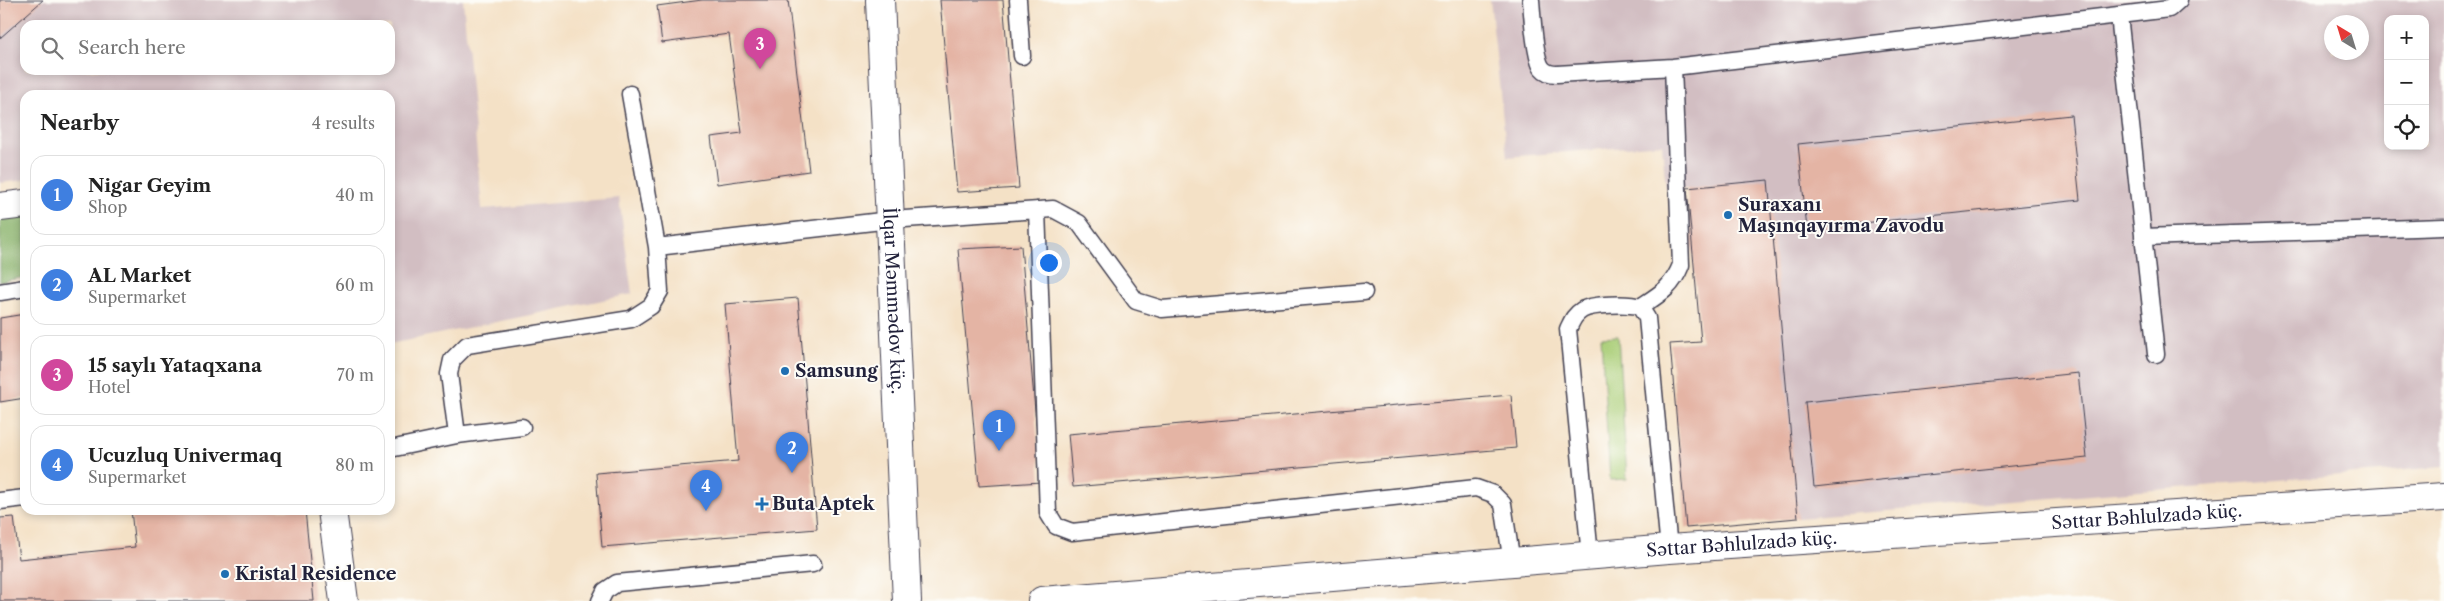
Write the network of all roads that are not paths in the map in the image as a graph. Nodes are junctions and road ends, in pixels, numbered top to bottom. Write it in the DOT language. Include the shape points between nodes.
graph roads {
  1 [pos="880,0"];
  2 [pos="1018,0"];
  3 [pos="1531,0"];
  4 [pos="2179,0"];
  5 [pos="2119,15"];
  6 [pos="1022,56"];
  7 [pos="1673,67"];
  8 [pos="630,94"];
  9 [pos="20,205"];
  10 [pos="0,207"];
  11 [pos="1037,210"];
  12 [pos="890,220"];
  13 [pos="2444,227"];
  14 [pos="2143,237"];
  15 [pos="657,247"];
  16 [pos="20,289"];
  17 [pos="0,292"];
  18 [pos="1364,292"];
  19 [pos="1640,307"];
  20 [pos="2156,354"];
  21 [pos="522,427"];
  22 [pos="458,436"];
  23 [pos="395,448"];
  24 [pos="2444,497"];
  25 [pos="20,498"];
  26 [pos="0,500"];
  27 [pos="333,515"];
  28 [pos="1669,550"];
  29 [pos="1590,556"];
  30 [pos="1512,563"];
  31 [pos="813,564"];
  32 [pos="344,601"];
  33 [pos="600,601"];
  34 [pos="907,601"];
  35 [pos="1042,601"];
  1 -- 12 [label="main road, İlqar Məmmədov küç."];
  2 -- 6 [label="lane"];
  3 -- 7 [label="lane" via="1538,59 1542,69 1549,73"];
  4 -- 5 [label="lane" via="2169,9"];
  5 -- 7 [label="lane"];
  5 -- 14 [label="lane"];
  7 -- 19 [label="lane" via="1681,265 1676,279 1666,290"];
  8 -- 15 [label="lane"];
  9 -- 10 [label="main road"];
  11 -- 12 [label="lane"];
  11 -- 18 [label="lane" via="1053,209 1079,222 1136,301 1162,309"];
  11 -- 30 [label="lane" via="1048,514 1056,526 1072,532 1476,488 1493,494 1503,504"];
  12 -- 15 [label="lane"];
  12 -- 34 [label="main road, İlqar Məmmədov küç."];
  13 -- 14 [label="lane"];
  14 -- 20 [label="lane"];
  15 -- 22 [label="lane" via="660,291 651,306 631,319 467,345 452,360 449,374"];
  16 -- 17 [label="lane"];
  19 -- 28 [label="lane" via="1646,318"];
  19 -- 29 [label="lane" via="1629,304 1584,309 1573,317 1568,329"];
  21 -- 22 [label="lane"];
  22 -- 23 [label="lane"];
  24 -- 28 [label="main road, Səttar Bəhlulzadə küç."];
  25 -- 26 [label="lane"];
  27 -- 32 [label="main road"];
  28 -- 29 [label="main road, Səttar Bəhlulzadə küç."];
  29 -- 30 [label="main road, Səttar Bəhlulzadə küç."];
  30 -- 35 [label="main road, Səttar Bəhlulzadə küç."];
  31 -- 33 [label="lane" via="617,582 605,591"];
}
